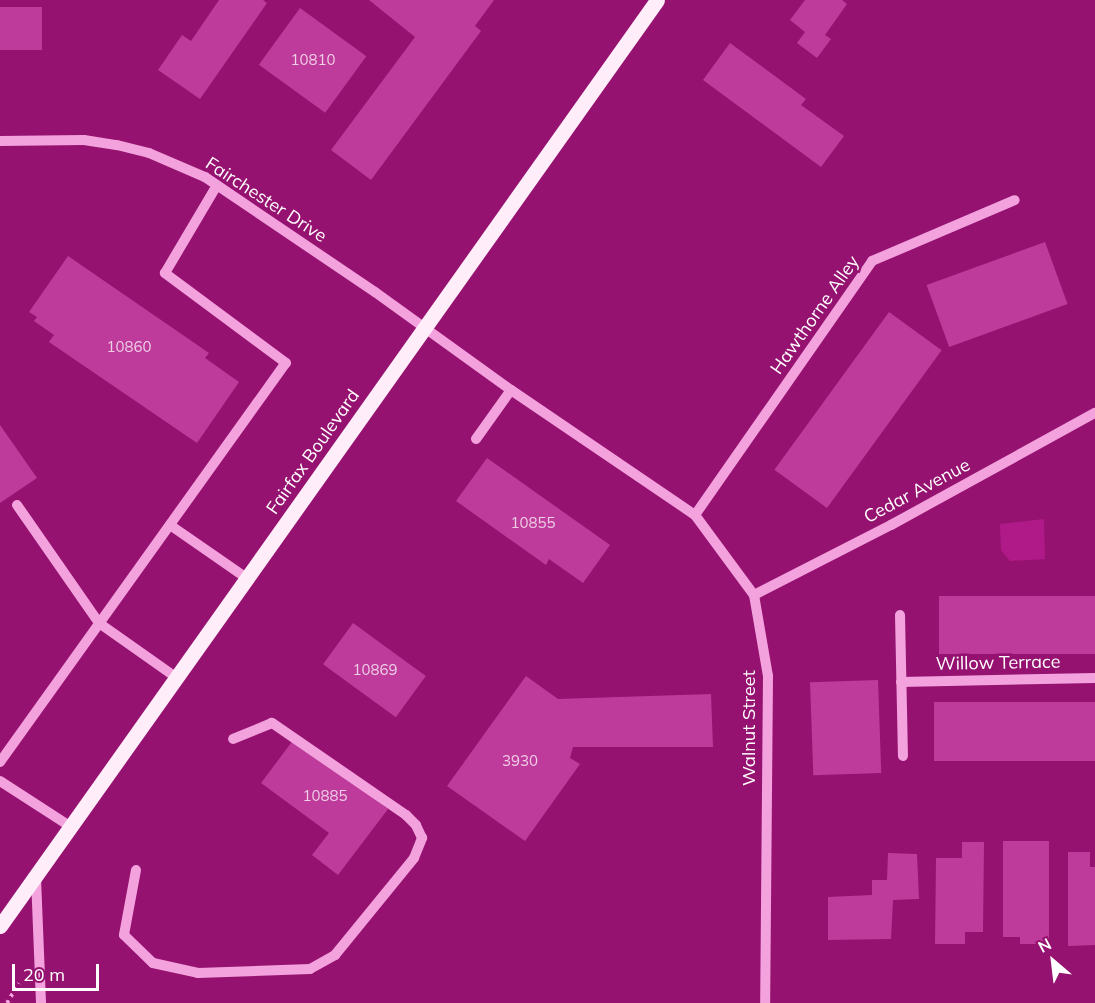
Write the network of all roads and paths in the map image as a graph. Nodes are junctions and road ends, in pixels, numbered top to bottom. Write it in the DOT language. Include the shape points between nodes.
graph roads {
  1 [pos="657,0"];
  2 [pos="0,141"];
  3 [pos="217,185"];
  4 [pos="1015,200"];
  5 [pos="425,326"];
  6 [pos="511,390"];
  7 [pos="1095,413"];
  8 [pos="476,439"];
  9 [pos="17,505"];
  10 [pos="695,515"];
  11 [pos="170,525"];
  12 [pos="248,579"];
  13 [pos="754,595"];
  14 [pos="900,615"];
  15 [pos="99,623"];
  16 [pos="177,678"];
  17 [pos="1095,678"];
  18 [pos="901,682"];
  19 [pos="233,738"];
  20 [pos="903,756"];
  21 [pos="0,762"];
  22 [pos="0,781"];
  23 [pos="71,827"];
  24 [pos="136,870"];
  25 [pos="36,878"];
  26 [pos="0,926"];
  27 [pos="24,975"];
  28 [pos="6,1003"];
  29 [pos="41,1003"];
  30 [pos="765,1003"];
  1 -- 5 [label="main road, Fairfax Boulevard"];
  2 -- 3 [label="street, Fairchester Drive" via="84,140 117,145 177,164"];
  3 -- 5 [label="street, Fairchester Drive"];
  3 -- 11 [label="street" via="165,273 286,363"];
  4 -- 10 [label="street, Hawthorne Alley" via="872,261"];
  5 -- 6 [label="street, Walnut Street"];
  5 -- 12 [label="main road, Fairfax Boulevard"];
  6 -- 8 [label="street"];
  6 -- 10 [label="street, Walnut Street"];
  7 -- 13 [label="street, Cedar Avenue"];
  9 -- 15 [label="street"];
  10 -- 13 [label="street, Walnut Street"];
  11 -- 12 [label="street"];
  11 -- 15 [label="street"];
  12 -- 16 [label="main road, Fairfax Boulevard"];
  13 -- 30 [label="street, Walnut Street" via="768,676"];
  14 -- 18 [label="street"];
  15 -- 16 [label="street"];
  15 -- 21 [label="street"];
  16 -- 23 [label="main road, Fairfax Boulevard"];
  17 -- 18 [label="street, Willow Terrace"];
  18 -- 20 [label="street"];
  19 -- 24 [label="street" via="272,723 406,815 422,838 414,858 335,955 310,969 198,973 153,963 124,935"];
  22 -- 23 [label="street"];
  23 -- 25 [label="main road, Fairfax Boulevard"];
  25 -- 26 [label="main road, Fairfax Boulevard"];
  25 -- 29 [label="street"];
  27 -- 28 [label="path"];
}
